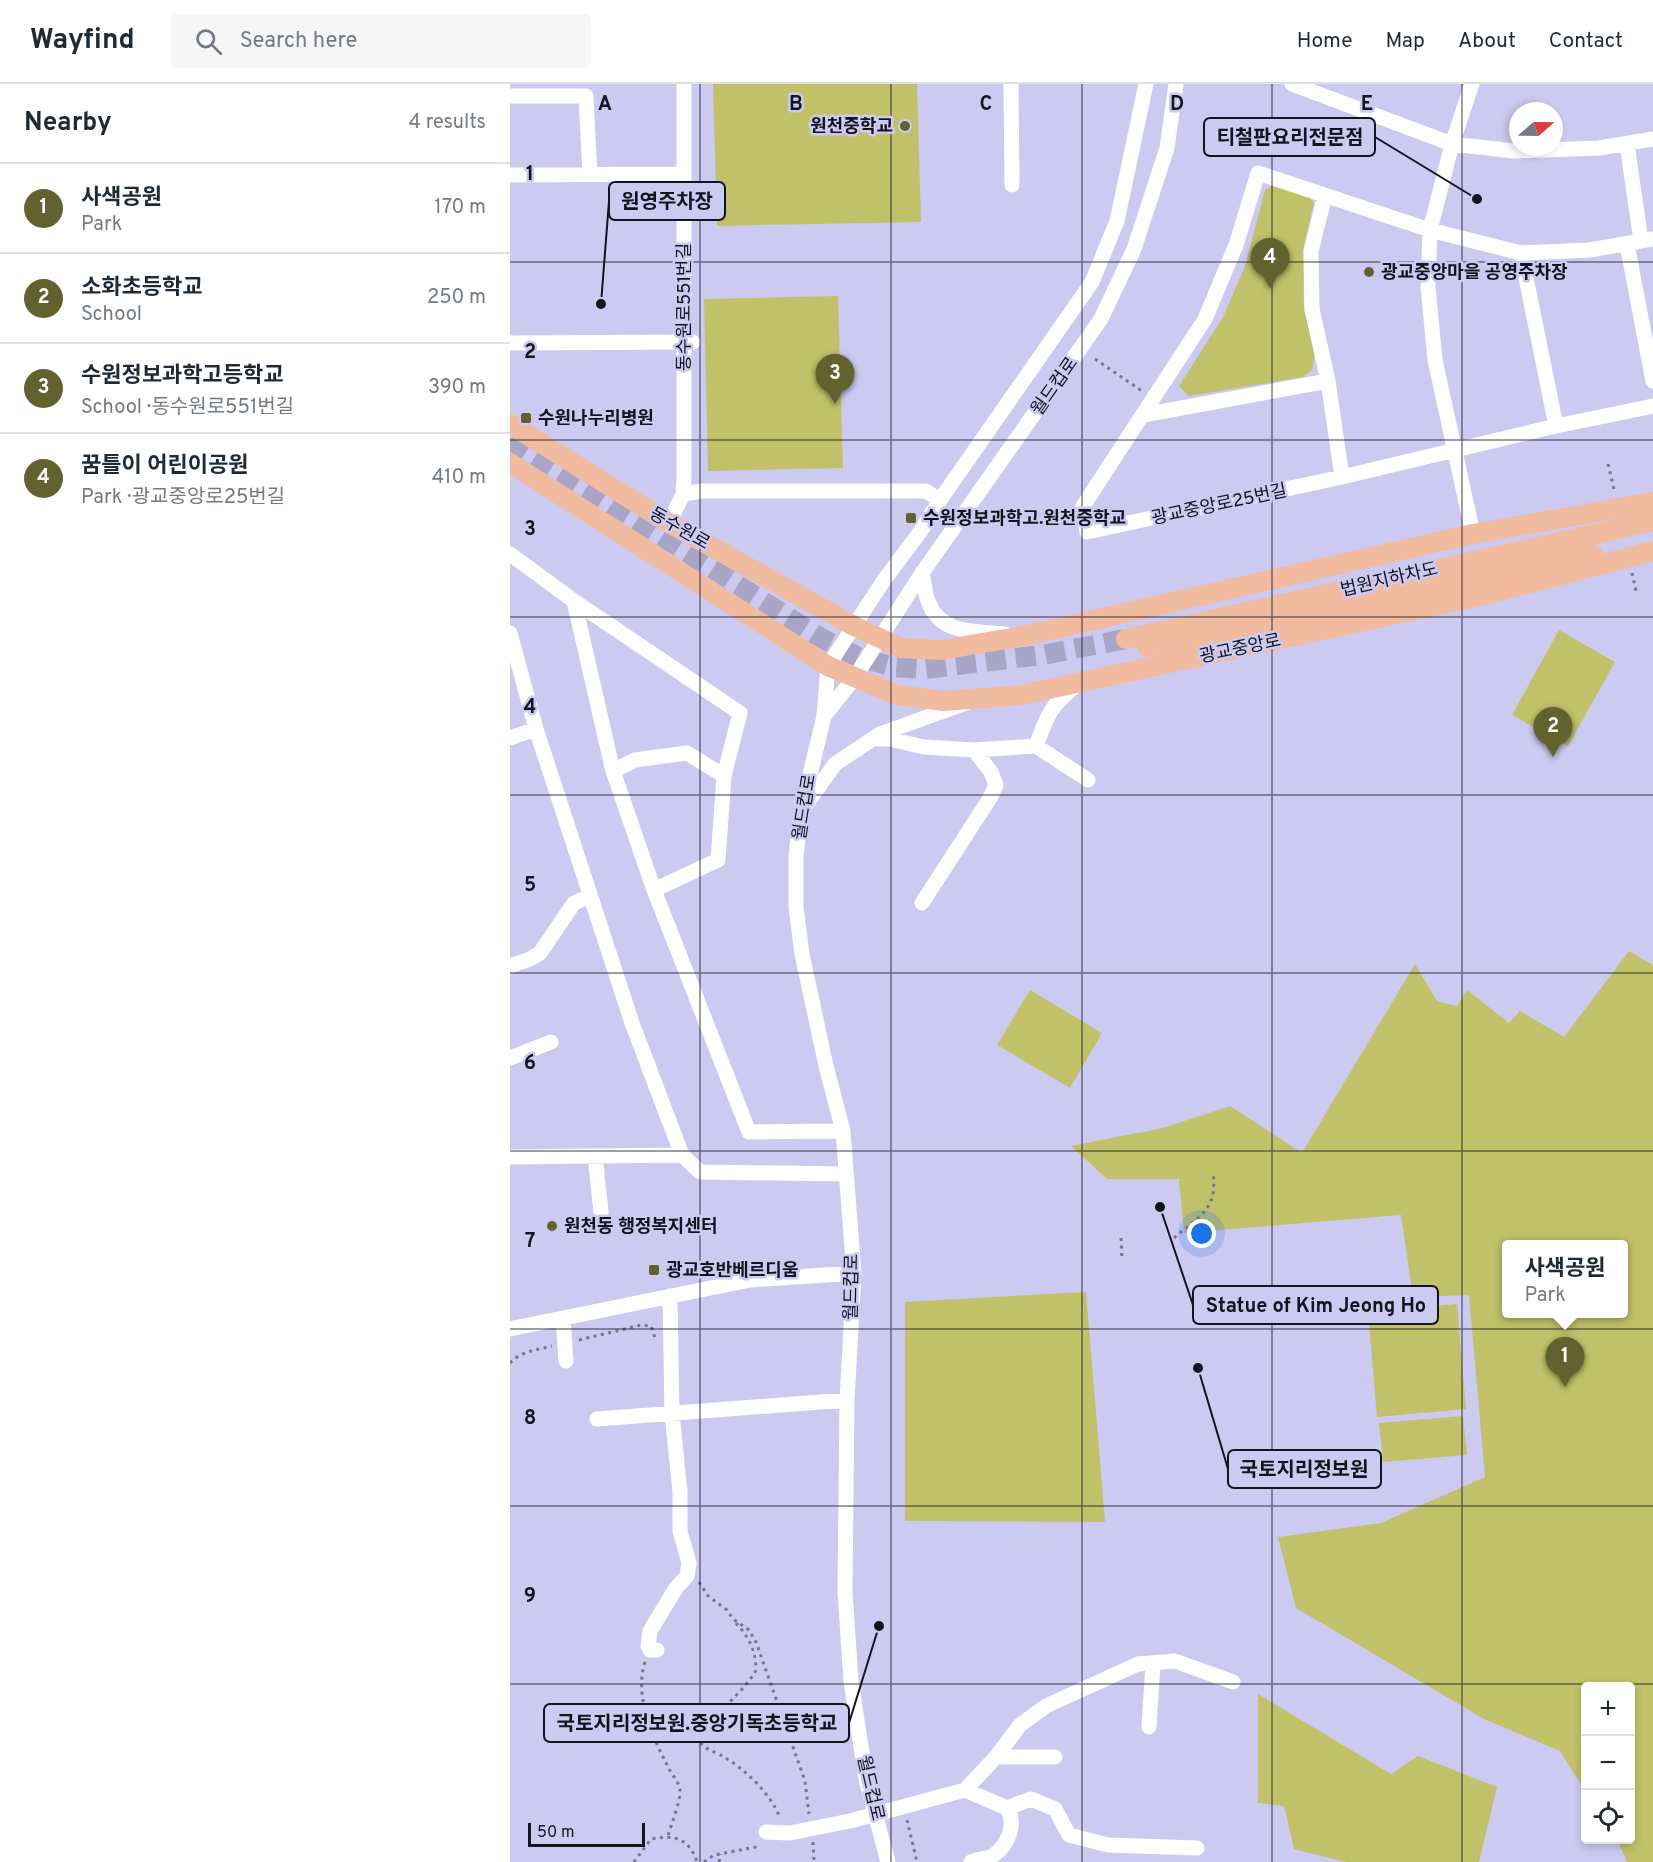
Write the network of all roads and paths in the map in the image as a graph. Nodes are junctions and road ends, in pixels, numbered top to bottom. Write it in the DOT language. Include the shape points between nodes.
graph roads {
  1 [pos="684,84"];
  2 [pos="1011,84"];
  3 [pos="1146,84"];
  4 [pos="1176,84"];
  5 [pos="1293,84"];
  6 [pos="1472,84"];
  7 [pos="510,96"];
  8 [pos="1653,139"];
  9 [pos="1452,144"];
  10 [pos="1626,144"];
  11 [pos="684,174"];
  12 [pos="510,175"];
  13 [pos="590,175"];
  14 [pos="1012,185"];
  15 [pos="1325,195"];
  16 [pos="1430,230"];
  17 [pos="1640,241"];
  18 [pos="1521,253"];
  19 [pos="510,343"];
  20 [pos="688,343"];
  21 [pos="1095,359"];
  22 [pos="1328,381"];
  23 [pos="1653,381"];
  24 [pos="1153,399"];
  25 [pos="1653,406"];
  26 [pos="1143,416"];
  27 [pos="510,424"];
  28 [pos="1556,426"];
  29 [pos="1453,452"];
  30 [pos="510,463"];
  31 [pos="1342,477"];
  32 [pos="683,494"];
  33 [pos="940,500"];
  34 [pos="1653,502"];
  35 [pos="1653,521"];
  36 [pos="669,522"];
  37 [pos="1473,534"];
  38 [pos="1653,539"];
  39 [pos="1653,551"];
  40 [pos="510,554"];
  41 [pos="922,573"];
  42 [pos="574,602"];
  43 [pos="854,626"];
  44 [pos="510,633"];
  45 [pos="1023,636"];
  46 [pos="880,638"];
  47 [pos="828,666"];
  48 [pos="855,677"];
  49 [pos="1079,683"];
  50 [pos="979,698"];
  51 [pos="824,716"];
  52 [pos="536,729"];
  53 [pos="510,738"];
  54 [pos="873,739"];
  55 [pos="1036,746"];
  56 [pos="974,750"];
  57 [pos="613,771"];
  58 [pos="724,776"];
  59 [pos="1088,780"];
  60 [pos="801,812"];
  61 [pos="654,890"];
  62 [pos="590,896"];
  63 [pos="922,903"];
  64 [pos="510,966"];
  65 [pos="551,1042"];
  66 [pos="510,1058"];
  67 [pos="843,1131"];
  68 [pos="682,1155"];
  69 [pos="595,1156"];
  70 [pos="510,1157"];
  71 [pos="1213,1172"];
  72 [pos="846,1174"];
  73 [pos="601,1212"];
  74 [pos="1121,1238"];
  75 [pos="1174,1238"];
  76 [pos="1122,1258"];
  77 [pos="854,1273"];
  78 [pos="670,1296"];
  79 [pos="563,1318"];
  80 [pos="641,1325"];
  81 [pos="510,1329"];
  82 [pos="565,1343"];
  83 [pos="566,1361"];
  84 [pos="510,1363"];
  85 [pos="848,1400"];
  86 [pos="672,1413"];
  87 [pos="597,1419"];
  88 [pos="684,1579"];
  89 [pos="733,1619"];
  90 [pos="651,1655"];
  91 [pos="1153,1663"];
  92 [pos="1233,1682"];
  93 [pos="1149,1727"];
  94 [pos="996,1757"];
  95 [pos="1055,1757"];
  96 [pos="965,1790"];
  97 [pos="903,1806"];
  98 [pos="1007,1808"];
  99 [pos="877,1815"];
  100 [pos="812,1829"];
  101 [pos="784,1831"];
  102 [pos="766,1832"];
  103 [pos="668,1836"];
  104 [pos="1197,1848"];
  105 [pos="721,1854"];
  106 [pos="634,1862"];
  107 [pos="697,1862"];
  108 [pos="704,1862"];
  109 [pos="720,1862"];
  110 [pos="814,1862"];
  111 [pos="888,1862"];
  112 [pos="917,1862"];
  113 [pos="971,1862"];
  1 -- 11 [label="street, 동수원로551번길"];
  2 -- 14 [label="street"];
  3 -- 33 [label="street, 월드컵로" via="1117,221 1092,282"];
  4 -- 41 [label="street, 월드컵로" via="1167,148 1134,249 1101,319"];
  5 -- 9 [label="street"];
  6 -- 9 [label="street"];
  7 -- 13 [label="street" via="586,96"];
  8 -- 10 [label="street"];
  9 -- 10 [label="street" via="1514,151"];
  9 -- 16 [label="street"];
  10 -- 17 [label="street"];
  11 -- 13 [label="street"];
  11 -- 20 [label="street, 동수원로551번길"];
  12 -- 13 [label="street"];
  15 -- 16 [label="street, 광교중앙로25번길"];
  15 -- 22 [label="street" via="1311,251 1312,309"];
  15 -- 24 [label="street, 광교중앙로25번길" via="1258,173 1236,245 1205,319"];
  16 -- 18 [label="street, 광교중앙로25번길"];
  16 -- 29 [label="street" via="1428,287 1435,360"];
  17 -- 18 [label="street, 광교중앙로25번길" via="1590,250"];
  17 -- 23 [label="street"];
  18 -- 28 [label="street"];
  19 -- 20 [label="street"];
  20 -- 32 [label="street, 동수원로551번길"];
  21 -- 24 [label="path"];
  22 -- 26 [label="street"];
  22 -- 31 [label="street"];
  24 -- 26 [label="street, 광교중앙로25번길"];
  25 -- 28 [label="street, 광교중앙로25번길"];
  26 -- 31 [label="street, 광교중앙로25번길" via="1083,506 1088,532"];
  27 -- 36 [label="main road, 동수원로"];
  28 -- 29 [label="street, 광교중앙로25번길"];
  29 -- 31 [label="street, 광교중앙로25번길"];
  29 -- 37 [label="street"];
  30 -- 47 [label="main road, 동수원로"];
  32 -- 33 [label="street" via="926,491"];
  32 -- 36 [label="street, 동수원로551번길"];
  33 -- 43 [label="street, 월드컵로"];
  34 -- 37 [label="main road"];
  35 -- 38 [label="main road, 법원지하차도" via="1126,645 1442,588"];
  36 -- 43 [label="main road, 동수원로"];
  37 -- 45 [label="main road"];
  39 -- 49 [label="main road, 광교중앙로" via="1480,596"];
  40 -- 42 [label="street"];
  41 -- 45 [label="street" via="936,618 954,629"];
  41 -- 46 [label="street, 월드컵로"];
  42 -- 57 [label="street"];
  42 -- 58 [label="street" via="740,713"];
  43 -- 46 [label="main road"];
  43 -- 47 [label="street, 월드컵로"];
  44 -- 52 [label="street"];
  45 -- 46 [label="main road" via="941,650 901,648"];
  46 -- 48 [label="street, 월드컵로"];
  47 -- 48 [label="main road, 광교중앙로"];
  47 -- 51 [label="street, 월드컵로"];
  48 -- 50 [label="main road, 광교중앙로" via="897,695 944,701"];
  48 -- 51 [label="street, 월드컵로"];
  49 -- 50 [label="main road, 광교중앙로" via="1021,695"];
  49 -- 55 [label="street" via="1057,700"];
  50 -- 54 [label="street"];
  51 -- 60 [label="street, 월드컵로"];
  52 -- 53 [label="street"];
  52 -- 62 [label="street"];
  54 -- 56 [label="street"];
  54 -- 60 [label="street" via="835,764"];
  55 -- 56 [label="street"];
  55 -- 59 [label="street"];
  56 -- 63 [label="street" via="996,785"];
  57 -- 58 [label="street" via="635,760 687,753"];
  57 -- 61 [label="street"];
  58 -- 61 [label="street" via="718,860"];
  60 -- 67 [label="street, 월드컵로" via="796,908 802,954"];
  61 -- 67 [label="street" via="749,1132"];
  62 -- 64 [label="street" via="574,903 540,953"];
  62 -- 68 [label="street"];
  65 -- 66 [label="street"];
  67 -- 72 [label="street, 월드컵로"];
  68 -- 69 [label="street"];
  68 -- 72 [label="street" via="700,1172"];
  69 -- 70 [label="street"];
  69 -- 73 [label="street"];
  71 -- 75 [label="path" via="1215,1190 1209,1208"];
  72 -- 77 [label="street, 월드컵로"];
  74 -- 76 [label="path"];
  77 -- 78 [label="street" via="750,1280"];
  77 -- 85 [label="street, 월드컵로"];
  78 -- 79 [label="street"];
  78 -- 86 [label="street"];
  79 -- 81 [label="street"];
  79 -- 82 [label="street"];
  80 -- 82 [label="path"];
  82 -- 83 [label="street"];
  82 -- 84 [label="path" via="526,1353"];
  85 -- 86 [label="street"];
  85 -- 99 [label="street, 월드컵로" via="845,1592 851,1681 866,1779"];
  86 -- 87 [label="street"];
  86 -- 88 [label="street" via="680,1532 689,1563"];
  88 -- 89 [label="path" via="699,1582"];
  88 -- 90 [label="street" via="650,1630"];
  89 -- 100 [label="path" via="749,1630 766,1669 805,1781"];
  89 -- 101 [label="path" via="752,1646 756,1670 738,1693 707,1719 698,1730 698,1737 702,1746 736,1764 774,1804"];
  90 -- 103 [label="path" via="640,1683 643,1705 680,1791"];
  91 -- 92 [label="street" via="1175,1661"];
  91 -- 93 [label="street"];
  91 -- 94 [label="street" via="1138,1664 1046,1706 1020,1725"];
  94 -- 95 [label="street"];
  94 -- 96 [label="street"];
  96 -- 97 [label="street"];
  96 -- 98 [label="street"];
  97 -- 99 [label="street"];
  97 -- 112 [label="path"];
  98 -- 104 [label="street" via="1031,1799 1055,1809 1069,1835 1108,1845"];
  98 -- 113 [label="street" via="1012,1825 1008,1838 996,1854"];
  99 -- 100 [label="street"];
  99 -- 111 [label="street, 월드컵로"];
  100 -- 101 [label="street"];
  100 -- 110 [label="path"];
  101 -- 102 [label="street"];
  101 -- 105 [label="path" via="780,1838 764,1846"];
  105 -- 108 [label="path"];
  105 -- 109 [label="path"];
  106 -- 107 [label="path" via="651,1839 669,1836 686,1844"];
}
